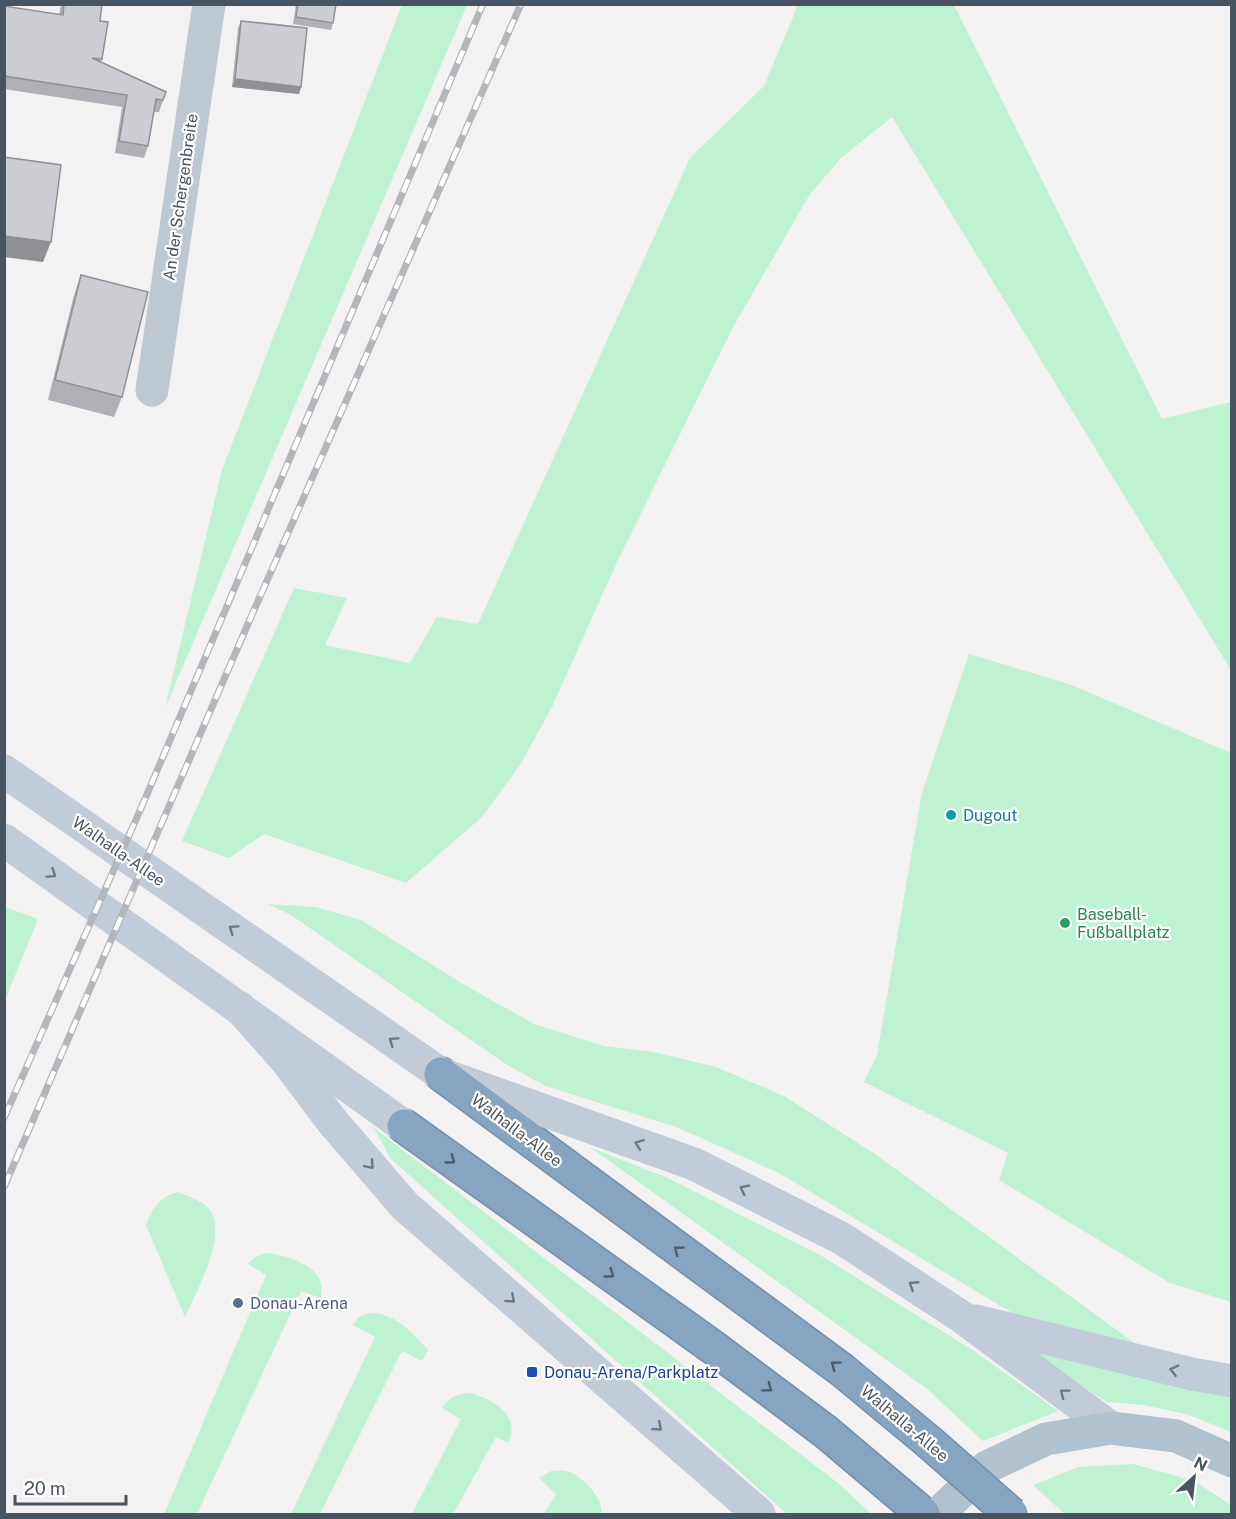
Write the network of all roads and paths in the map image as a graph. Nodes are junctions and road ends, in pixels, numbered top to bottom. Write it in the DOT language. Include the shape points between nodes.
graph roads {
  1 [pos="209,4"];
  2 [pos="152,390"];
  3 [pos="4,771"];
  4 [pos="4,840"];
  5 [pos="239,1007"];
  6 [pos="441,1074"];
  7 [pos="404,1126"];
  8 [pos="962,1317"];
  9 [pos="1232,1381"];
  10 [pos="1111,1428"];
  11 [pos="1232,1461"];
  12 [pos="759,1515"];
  13 [pos="923,1515"];
  14 [pos="938,1515"];
  15 [pos="1011,1515"];
  1 -- 2 [label="street, An der Schergenbreite"];
  6 -- 3 [label="main road, Walhalla-Allee, one-way"];
  4 -- 5 [label="main road, one-way"];
  5 -- 7 [label="main road"];
  5 -- 12 [label="main road, one-way" via="405,1206"];
  8 -- 6 [label="main road, one-way" via="841,1238 694,1164"];
  15 -- 6 [label="highway, Walhalla-Allee, one-way, bridge" via="842,1370"];
  7 -- 13 [label="highway, one-way" via="714,1348 826,1432"];
  9 -- 8 [label="main road, one-way"];
  10 -- 8 [label="main road, one-way"];
  10 -- 11 [label="main road" via="1176,1436"];
  10 -- 14 [label="main road" via="1046,1439 987,1467"];
}
